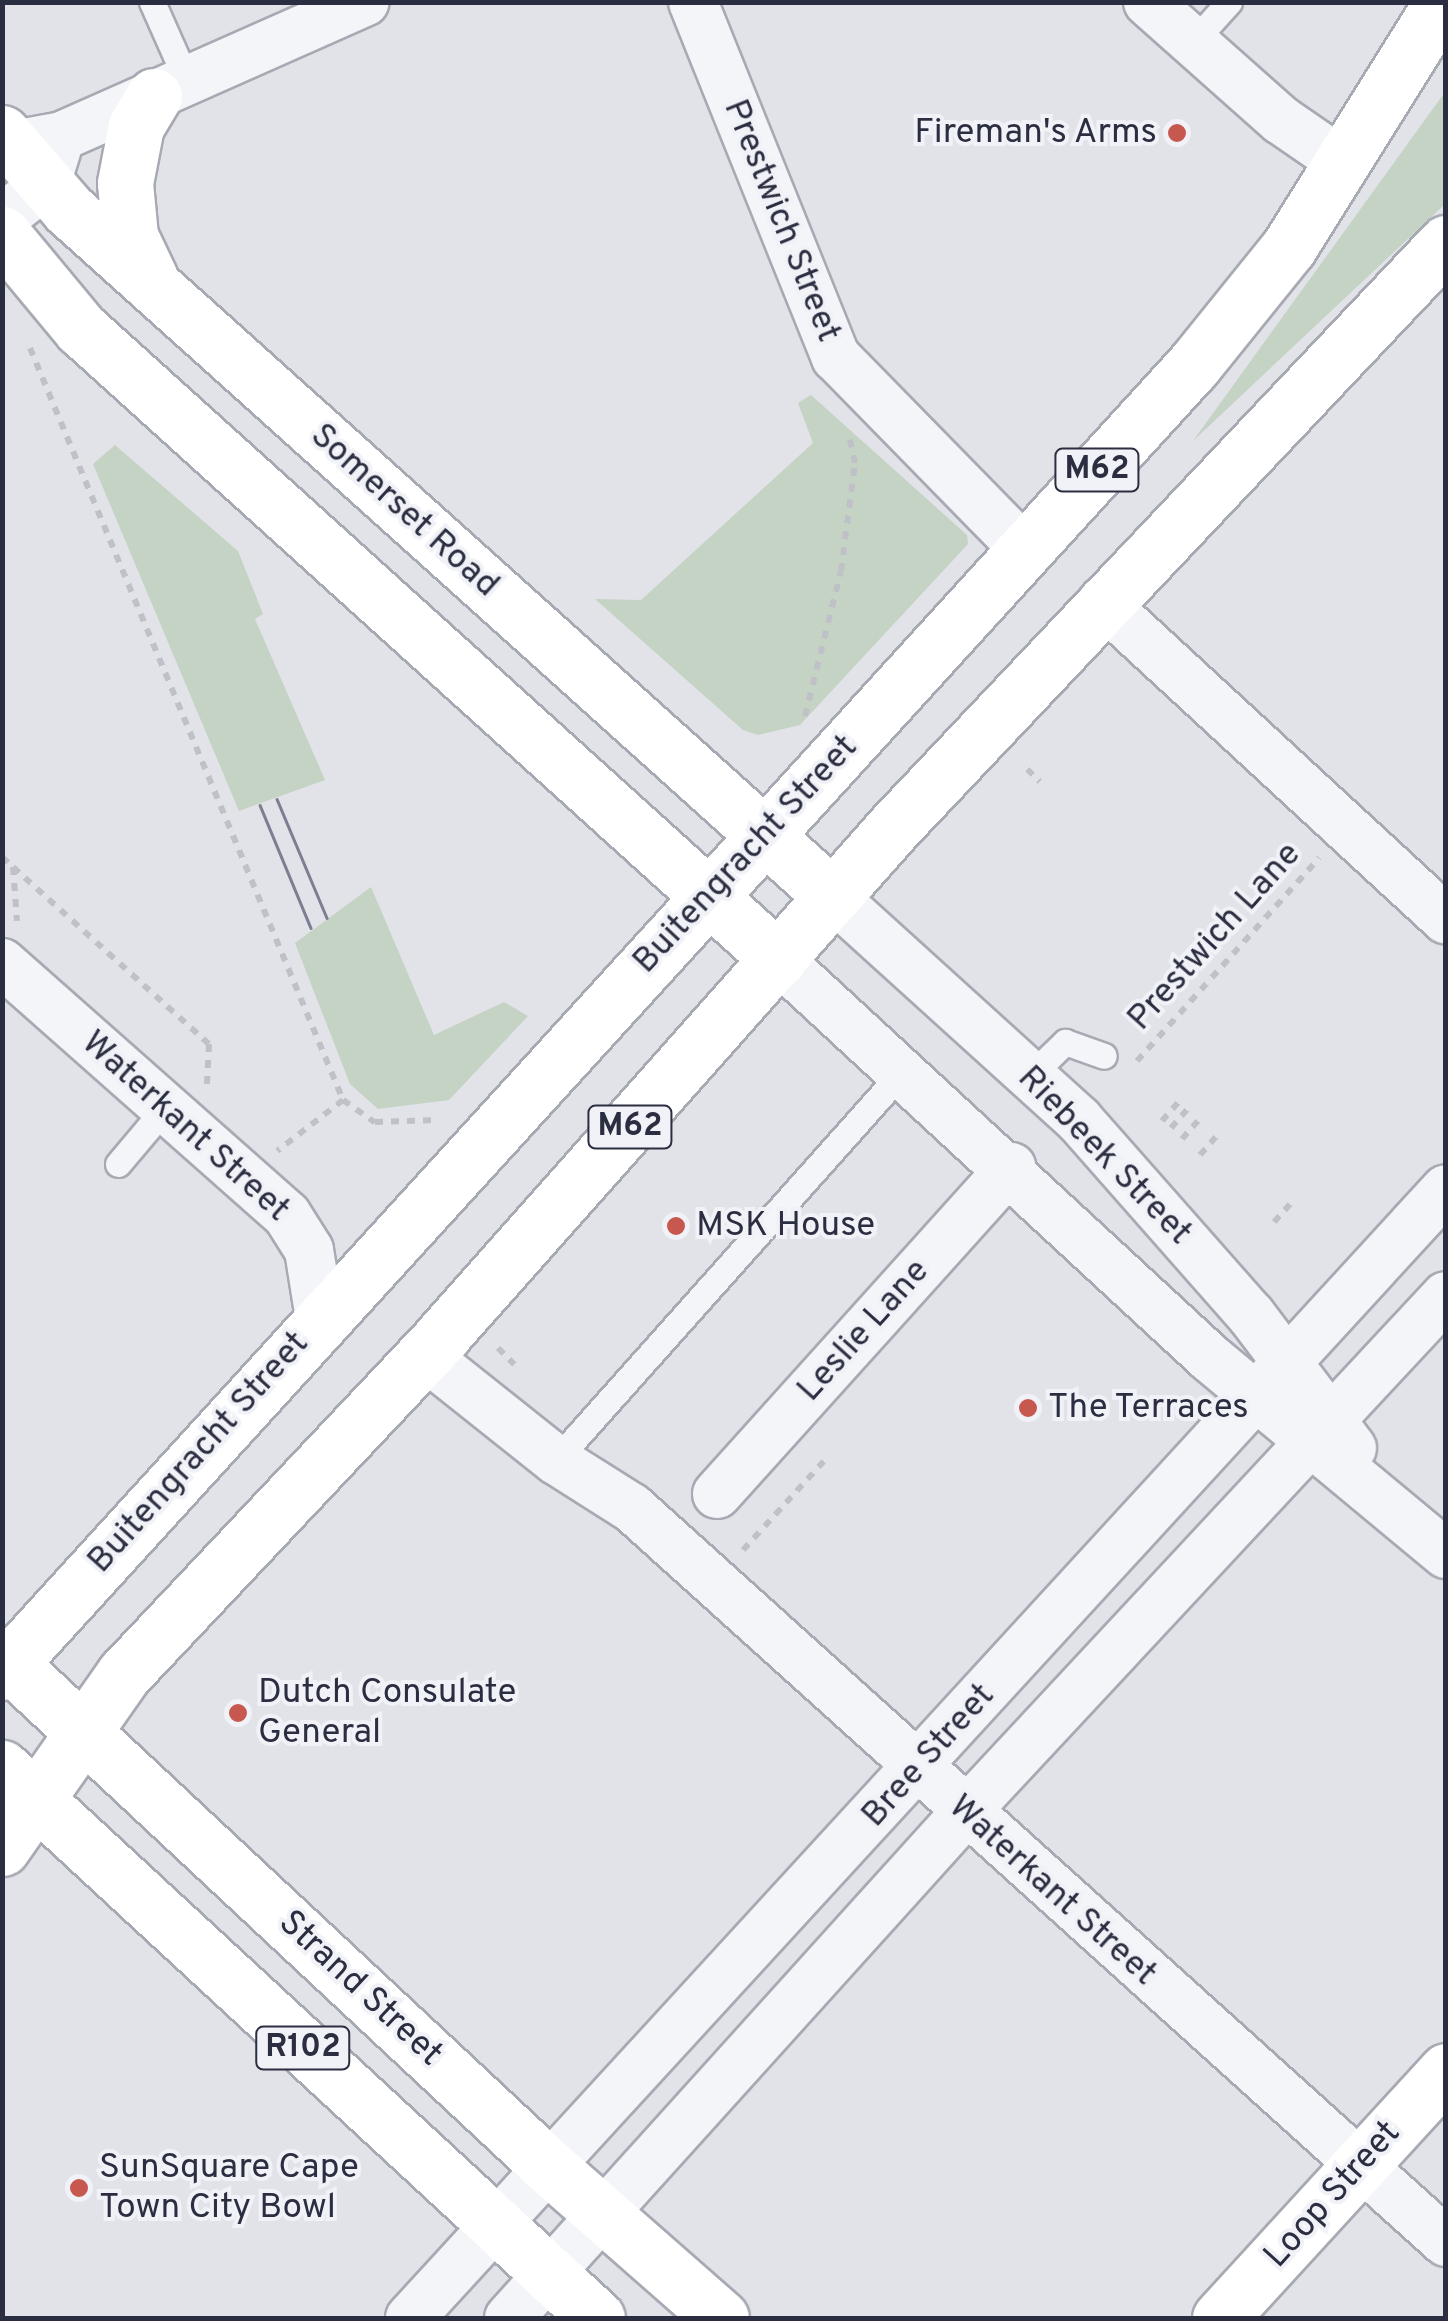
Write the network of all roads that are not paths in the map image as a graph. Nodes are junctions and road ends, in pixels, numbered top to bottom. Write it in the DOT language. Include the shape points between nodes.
graph roads {
  1 [pos="152,2"];
  2 [pos="365,2"];
  3 [pos="693,2"];
  4 [pos="1148,2"];
  5 [pos="1229,2"];
  6 [pos="1442,2"];
  7 [pos="1192,42"];
  8 [pos="170,89"];
  9 [pos="25,148"];
  10 [pos="1345,164"];
  11 [pos="2,218"];
  12 [pos="2,234"];
  13 [pos="1443,251"];
  14 [pos="156,290"];
  15 [pos="1024,549"];
  16 [pos="1102,602"];
  17 [pos="765,836"];
  18 [pos="832,896"];
  19 [pos="709,897"];
  20 [pos="1446,919"];
  21 [pos="11,952"];
  22 [pos="778,959"];
  23 [pos="1104,1056"];
  24 [pos="903,1071"];
  25 [pos="1030,1076"];
  26 [pos="186,1102"];
  27 [pos="118,1164"];
  28 [pos="1011,1168"];
  29 [pos="1446,1189"];
  30 [pos="1446,1296"];
  31 [pos="320,1319"];
  32 [pos="424,1355"];
  33 [pos="1269,1378"];
  34 [pos="1322,1432"];
  35 [pos="556,1460"];
  36 [pos="717,1494"];
  37 [pos="1446,1554"];
  38 [pos="5,1664"];
  39 [pos="84,1728"];
  40 [pos="918,1769"];
  41 [pos="18,1784"];
  42 [pos="979,1826"];
  43 [pos="2,1848"];
  44 [pos="1446,2071"];
  45 [pos="548,2166"];
  46 [pos="1359,2166"];
  47 [pos="603,2215"];
  48 [pos="494,2225"];
  49 [pos="1446,2242"];
  50 [pos="548,2275"];
  51 [pos="410,2318"];
  52 [pos="509,2318"];
  53 [pos="598,2318"];
  54 [pos="722,2318"];
  55 [pos="1220,2318"];
  1 -- 8 [label="lane"];
  2 -- 8 [label="street"];
  3 -- 15 [label="street, Prestwich Street" via="836,357"];
  4 -- 7 [label="street"];
  5 -- 7 [label="lane"];
  6 -- 10 [label="main road, Buitengracht Street / M62"];
  7 -- 10 [label="street" via="1281,120"];
  8 -- 9 [label="street"];
  8 -- 14 [label="main road" via="126,158 130,236"];
  9 -- 11 [label="street"];
  9 -- 14 [label="main road, Somerset Road"];
  10 -- 15 [label="main road, Buitengracht Street / M62" via="1205,351"];
  12 -- 19 [label="main road" via="81,329"];
  13 -- 16 [label="main road, M62"];
  14 -- 17 [label="main road, Somerset Road"];
  15 -- 17 [label="main road, Buitengracht Street / M62"];
  16 -- 18 [label="main road, M62"];
  16 -- 20 [label="street"];
  17 -- 18 [label="main road, Riebeek Street"];
  17 -- 19 [label="main road, Buitengracht Street / M62"];
  18 -- 22 [label="main road, M62"];
  18 -- 25 [label="street, Riebeek Street"];
  19 -- 22 [label="main road, Riebeek Street"];
  19 -- 31 [label="main road, Buitengracht Street / M62"];
  21 -- 26 [label="street, Waterkant Street"];
  22 -- 24 [label="street, Riebeek Street"];
  22 -- 32 [label="main road, M62"];
  23 -- 25 [label="lane" via="1065,1042"];
  24 -- 28 [label="street, Riebeek Street"];
  24 -- 35 [label="lane"];
  25 -- 33 [label="street, Riebeek Street" via="1092,1134"];
  26 -- 27 [label="lane"];
  26 -- 31 [label="street, Waterkant Street" via="287,1214 308,1250"];
  28 -- 33 [label="street, Riebeek Street"];
  28 -- 36 [label="street, Leslie Lane"];
  29 -- 33 [label="street, Bree Street"];
  30 -- 34 [label="street, Bree Street"];
  31 -- 38 [label="main road, Buitengracht Street / M62"];
  32 -- 35 [label="street, Waterkant Street"];
  32 -- 39 [label="main road, M62" via="124,1674"];
  33 -- 34 [label="street, Riebeek Street"];
  33 -- 40 [label="street, Bree Street"];
  34 -- 37 [label="street, Riebeek Street" via="1400,1516"];
  34 -- 42 [label="street, Bree Street"];
  35 -- 40 [label="street, Waterkant Street" via="632,1508"];
  38 -- 39 [label="main road, Strand Street / R102"];
  39 -- 41 [label="main road, M62"];
  39 -- 45 [label="main road, Strand Street / R102"];
  40 -- 42 [label="street, Waterkant Street"];
  40 -- 45 [label="street, Bree Street"];
  41 -- 43 [label="main road, M62"];
  41 -- 48 [label="main road, R102"];
  42 -- 46 [label="street, Waterkant Street"];
  42 -- 47 [label="street, Bree Street"];
  44 -- 46 [label="main road, Loop Street"];
  45 -- 47 [label="main road, Strand Street / R102"];
  45 -- 48 [label="street, Bree Street"];
  46 -- 49 [label="street, Waterkant Street"];
  46 -- 55 [label="main road, Loop Street"];
  47 -- 50 [label="street, Bree Street"];
  47 -- 54 [label="main road, Strand Street / R102"];
  48 -- 50 [label="main road, R102"];
  48 -- 51 [label="street, Bree Street"];
  50 -- 52 [label="street, Bree Street"];
  50 -- 53 [label="main road, R102"];
}
